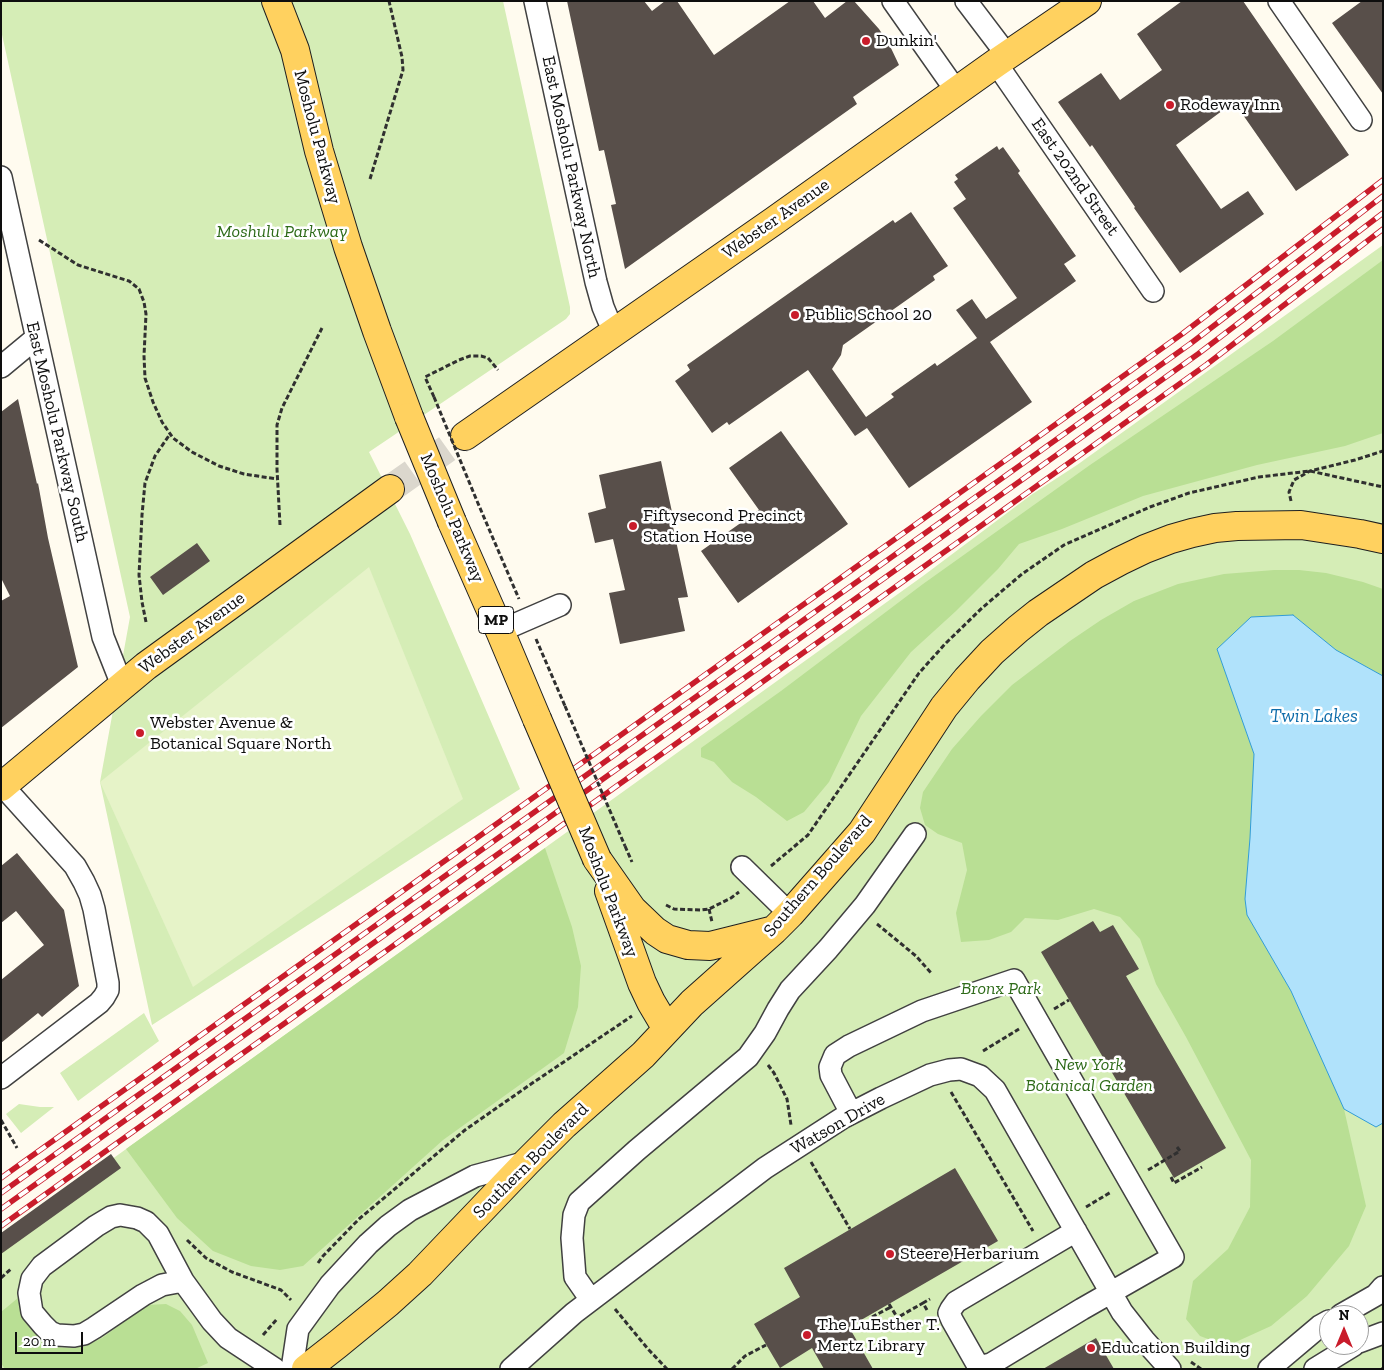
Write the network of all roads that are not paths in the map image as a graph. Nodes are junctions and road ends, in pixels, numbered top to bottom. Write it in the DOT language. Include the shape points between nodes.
graph roads {
  1 [pos="276,1"];
  2 [pos="293,1"];
  3 [pos="535,1"];
  4 [pos="893,1"];
  5 [pos="966,1"];
  6 [pos="1087,1"];
  7 [pos="1279,1"];
  8 [pos="295,50"];
  9 [pos="1001,59"];
  10 [pos="957,92"];
  11 [pos="1362,120"];
  12 [pos="1,177"];
  13 [pos="1153,291"];
  14 [pos="615,330"];
  15 [pos="36,338"];
  16 [pos="1,367"];
  17 [pos="465,436"];
  18 [pos="390,489"];
  19 [pos="1383,539"];
  20 [pos="560,605"];
  21 [pos="500,630"];
  22 [pos="122,685"];
  23 [pos="2,786"];
  24 [pos="915,834"];
  25 [pos="597,859"];
  26 [pos="742,868"];
  27 [pos="782,922"];
  28 [pos="667,1029"];
  29 [pos="1,1078"];
  30 [pos="851,1113"];
  31 [pos="527,1162"];
  32 [pos="1077,1221"];
  33 [pos="183,1281"];
  34 [pos="1383,1287"];
  35 [pos="1111,1292"];
  36 [pos="591,1300"];
  37 [pos="1358,1305"];
  38 [pos="1319,1327"];
  39 [pos="1383,1333"];
  40 [pos="1369,1338"];
  41 [pos="1338,1355"];
  42 [pos="275,1369"];
  43 [pos="292,1369"];
  44 [pos="306,1369"];
  45 [pos="511,1369"];
  46 [pos="1170,1369"];
  47 [pos="1269,1369"];
  48 [pos="1315,1369"];
  1 -- 8 [label="main road, Mosholu Parkway / MP"];
  2 -- 8 [label="main road, Mosholu Parkway / MP"];
  3 -- 14 [label="street, East Mosholu Parkway North" via="598,288"];
  4 -- 10 [label="street"];
  5 -- 9 [label="street, East 202nd Street"];
  6 -- 9 [label="main road, Webster Avenue"];
  7 -- 11 [label="street"];
  8 -- 21 [label="main road, Mosholu Parkway / MP, bridge" via="319,151 362,288 409,417"];
  9 -- 10 [label="main road, Webster Avenue"];
  9 -- 13 [label="street, East 202nd Street"];
  10 -- 14 [label="main road, Webster Avenue"];
  12 -- 15 [label="street, East Mosholu Parkway South"];
  14 -- 17 [label="main road, Webster Avenue"];
  15 -- 16 [label="street"];
  15 -- 22 [label="street, East Mosholu Parkway South" via="103,636"];
  18 -- 22 [label="main road, Webster Avenue"];
  19 -- 27 [label="main road, Southern Boulevard" via="1301,525 1230,526 1171,539 1094,575 1038,613 967,679 944,707 862,832"];
  20 -- 21 [label="street"];
  21 -- 25 [label="main road, Mosholu Parkway / MP, bridge"];
  22 -- 23 [label="main road, Webster Avenue"];
  23 -- 29 [label="street" via="75,866 84,882 94,909 108,990 99,1003"];
  24 -- 36 [label="street" via="865,905 790,990 748,1056 580,1202 574,1215 572,1238 576,1277"];
  25 -- 27 [label="main road" via="632,909 655,931 678,943 710,946"];
  25 -- 28 [label="main road, Mosholu Parkway / MP" via="642,984"];
  26 -- 27 [label="street"];
  27 -- 28 [label="main road, Southern Boulevard"];
  28 -- 31 [label="main road, Southern Boulevard"];
  30 -- 32 [label="street, Watson Drive" via="917,1081 949,1070 961,1069 980,1076 995,1090"];
  30 -- 35 [label="street" via="831,1075 834,1055 922,1011 1014,980 1173,1257"];
  30 -- 36 [label="street, Watson Drive" via="765,1168"];
  31 -- 43 [label="street" via="475,1176 410,1210 388,1226 335,1280 298,1329"];
  31 -- 44 [label="main road, Southern Boulevard" via="420,1274"];
  32 -- 35 [label="street, Watson Drive"];
  32 -- 35 [label="street" via="956,1302 951,1308 952,1320 973,1359 984,1366"];
  33 -- 33 [label="street" via="152,1226 137,1218 120,1216 103,1221 47,1261 32,1279 29,1294 32,1312 43,1326 57,1335 74,1336 84,1334 162,1285"];
  33 -- 42 [label="street" via="228,1338"];
  34 -- 37 [label="street"];
  35 -- 46 [label="street, Watson Drive" via="1122,1312"];
  36 -- 45 [label="street, Watson Drive"];
  38 -- 47 [label="street"];
  39 -- 40 [label="street"];
  41 -- 48 [label="street"];
}
